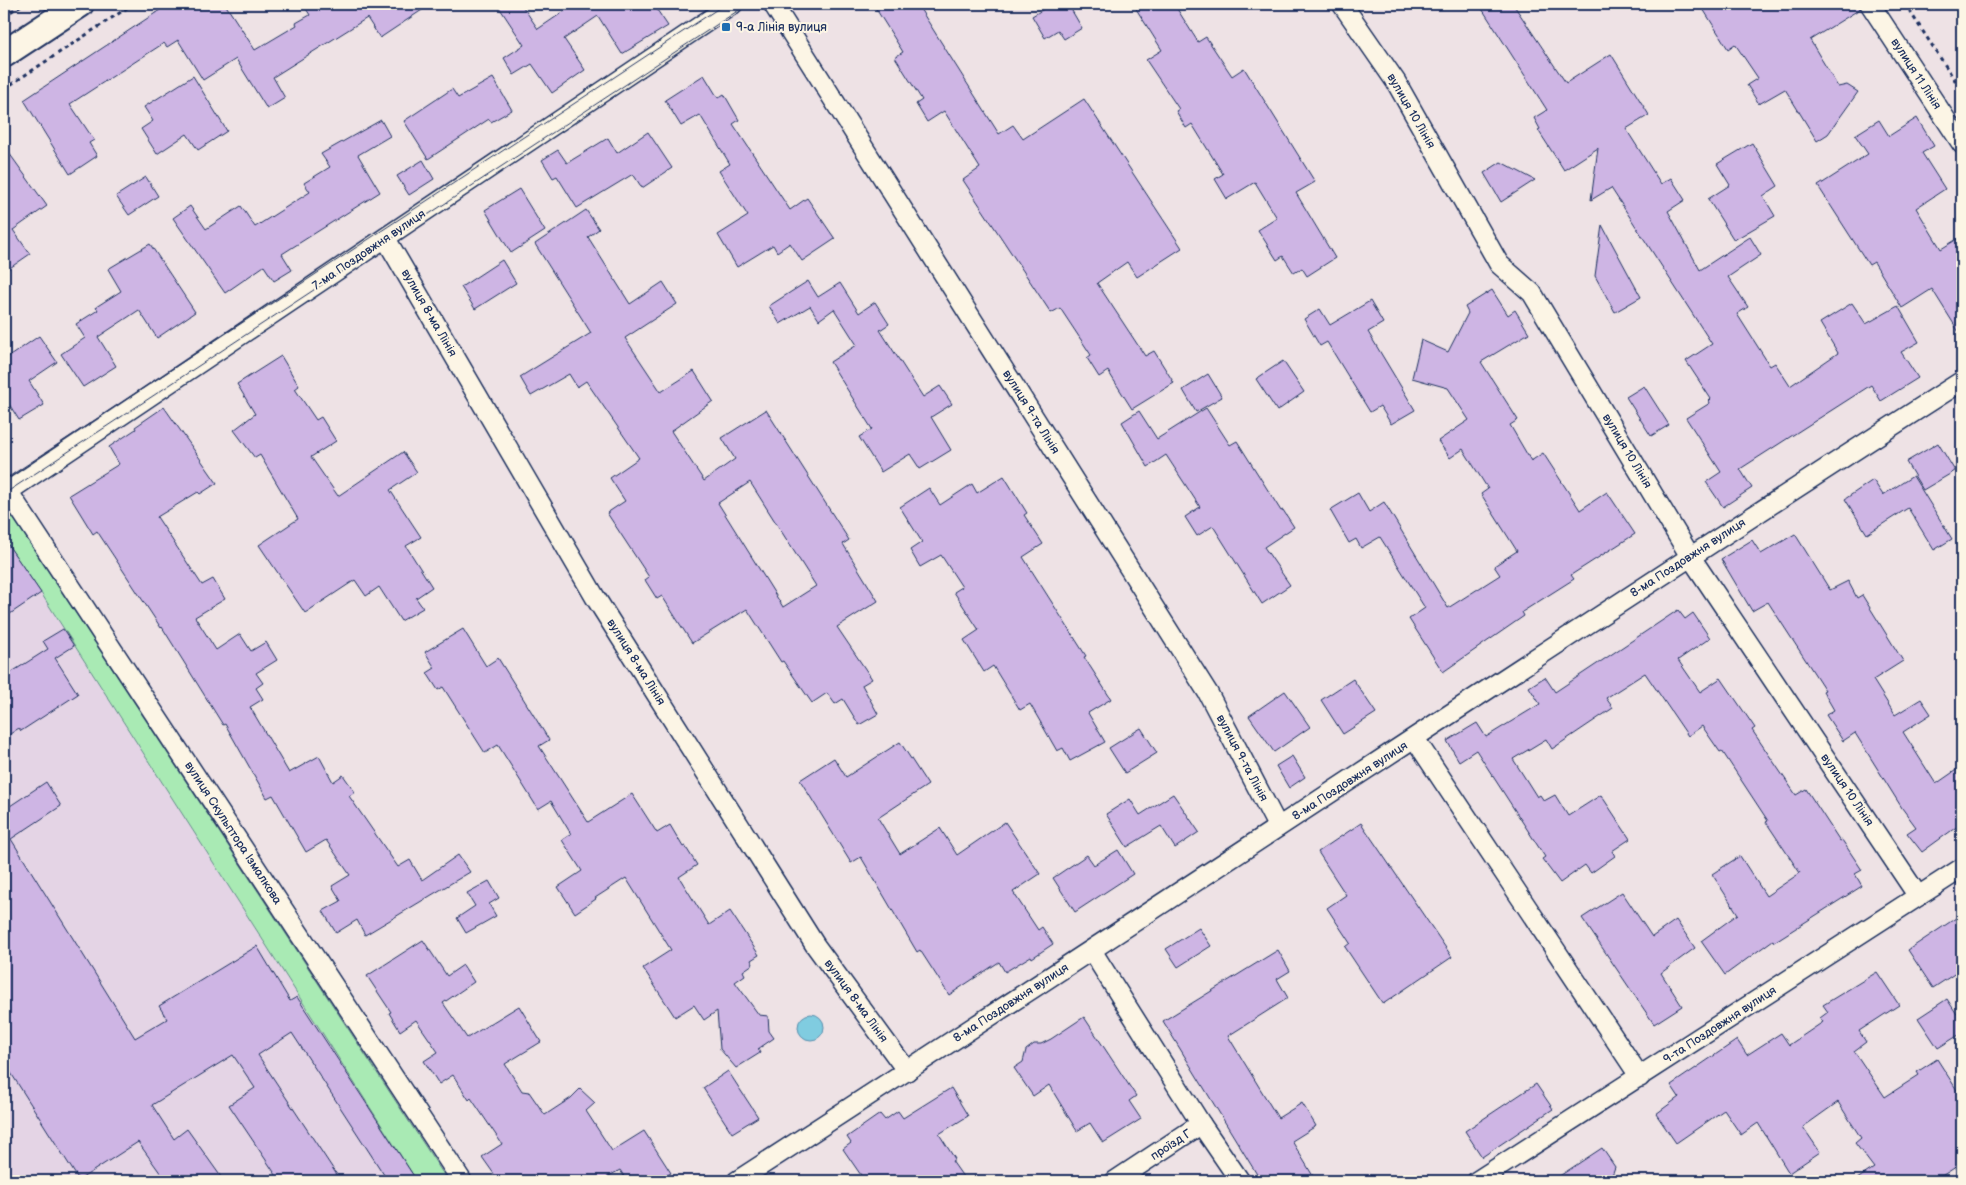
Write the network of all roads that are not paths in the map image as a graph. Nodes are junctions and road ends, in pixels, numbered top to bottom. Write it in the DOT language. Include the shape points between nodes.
graph roads {
  1 [pos="80,4"];
  2 [pos="733,4"];
  3 [pos="773,4"];
  4 [pos="1342,4"];
  5 [pos="1870,4"];
  6 [pos="4,54"];
  7 [pos="1962,144"];
  8 [pos="386,239"];
  9 [pos="1962,381"];
  10 [pos="5,490"];
  11 [pos="1690,556"];
  12 [pos="1414,739"];
  13 [pos="1278,827"];
  14 [pos="1962,868"];
  15 [pos="1918,896"];
  16 [pos="1092,951"];
  17 [pos="907,1071"];
  18 [pos="1640,1077"];
  19 [pos="1201,1124"];
  20 [pos="462,1181"];
  21 [pos="737,1181"];
  22 [pos="1115,1181"];
  23 [pos="1240,1181"];
  24 [pos="1480,1181"];
  1 -- 6 [label="main road"];
  2 -- 8 [label="street, 7-ма Поздовжня вулиця"];
  3 -- 13 [label="street, вулиця 9-та Лінія" via="1208,692"];
  4 -- 11 [label="street, вулиця 10 Лінія" via="1396,82 1499,264 1532,293"];
  5 -- 7 [label="street, вулиця 11 Лінія"];
  8 -- 10 [label="street, 7-ма Поздовжня вулиця"];
  8 -- 17 [label="street, вулиця 8-ма Лінія" via="595,598 815,945"];
  9 -- 11 [label="street, 8-ма Поздовжня вулиця"];
  10 -- 20 [label="street, вулиця Скульптора Ізмалкова"];
  11 -- 12 [label="street, 8-ма Поздовжня вулиця"];
  11 -- 15 [label="street, вулиця 10 Лінія"];
  12 -- 13 [label="street, 8-ма Поздовжня вулиця"];
  12 -- 18 [label="street"];
  13 -- 16 [label="street, 8-ма Поздовжня вулиця"];
  14 -- 15 [label="street, 9-та Поздовжня вулиця"];
  15 -- 18 [label="street, 9-та Поздовжня вулиця"];
  16 -- 17 [label="street, 8-ма Поздовжня вулиця"];
  16 -- 19 [label="street"];
  17 -- 21 [label="street, 8-ма Поздовжня вулиця"];
  18 -- 24 [label="street, 9-та Поздовжня вулиця"];
  19 -- 22 [label="street, проїзд Г"];
  19 -- 23 [label="street"];
}
